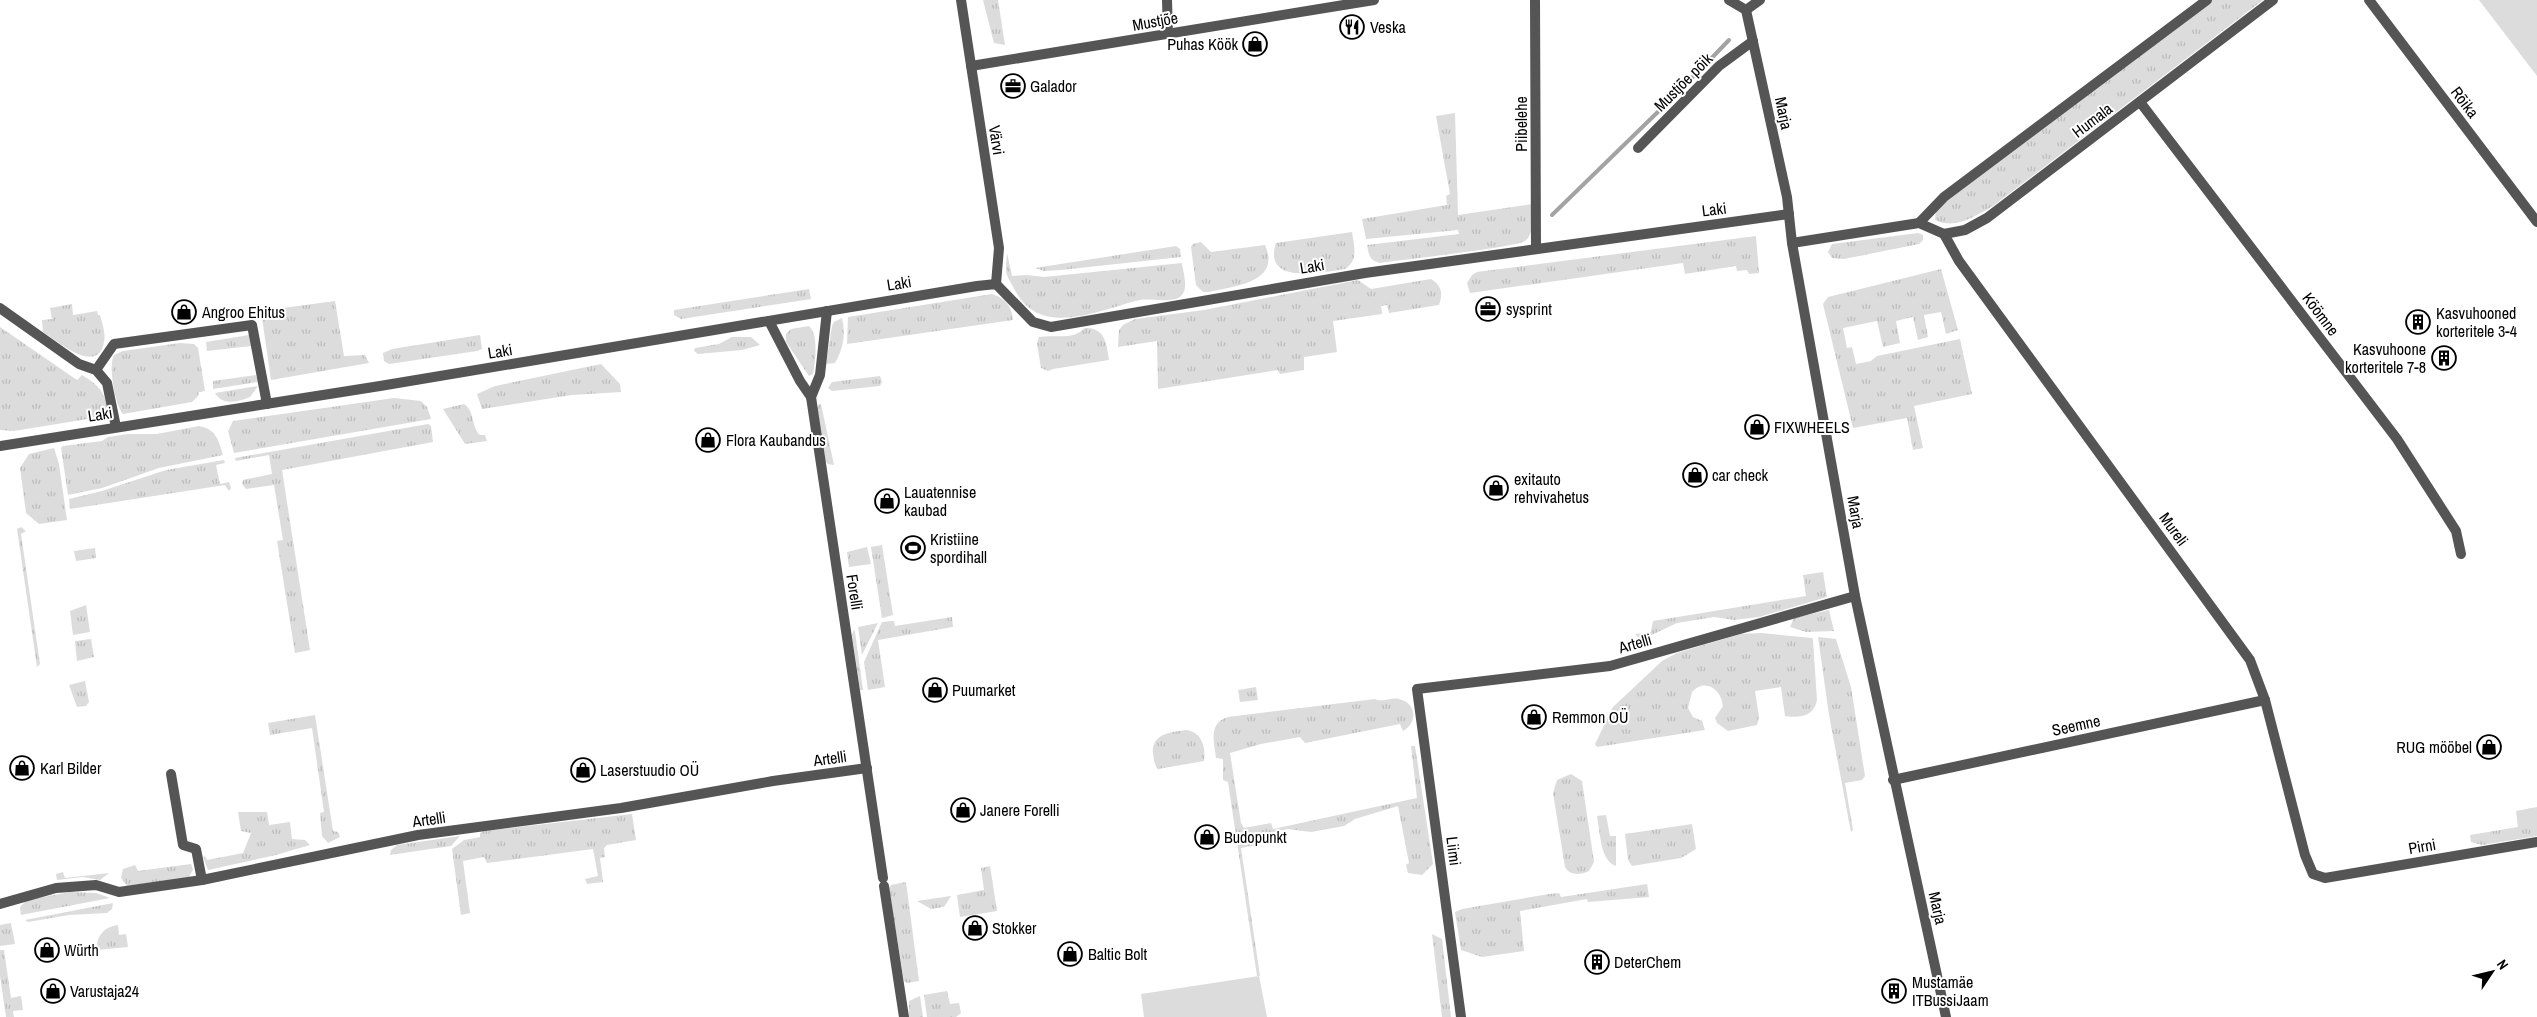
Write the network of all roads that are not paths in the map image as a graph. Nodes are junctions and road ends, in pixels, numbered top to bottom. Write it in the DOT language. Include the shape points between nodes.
graph roads {
  1 [pos="961,0"];
  2 [pos="1167,0"];
  3 [pos="1374,0"];
  4 [pos="1535,0"];
  5 [pos="1728,0"];
  6 [pos="1760,0"];
  7 [pos="2207,0"];
  8 [pos="2274,0"];
  9 [pos="2369,0"];
  10 [pos="1746,10"];
  11 [pos="1168,33"];
  12 [pos="1753,41"];
  13 [pos="971,66"];
  14 [pos="2140,102"];
  15 [pos="1638,148"];
  16 [pos="1789,214"];
  17 [pos="2537,222"];
  18 [pos="1919,223"];
  19 [pos="1944,234"];
  20 [pos="1792,243"];
  21 [pos="1536,248"];
  22 [pos="996,284"];
  23 [pos="0,308"];
  24 [pos="826,311"];
  25 [pos="769,321"];
  26 [pos="96,370"];
  27 [pos="811,397"];
  28 [pos="267,404"];
  29 [pos="116,427"];
  30 [pos="0,446"];
  31 [pos="2461,554"];
  32 [pos="1856,596"];
  33 [pos="1417,689"];
  34 [pos="2265,700"];
  35 [pos="867,768"];
  36 [pos="170,774"];
  37 [pos="1894,780"];
  38 [pos="2537,842"];
  39 [pos="2312,874"];
  40 [pos="202,880"];
  41 [pos="0,904"];
  42 [pos="904,1017"];
  43 [pos="1460,1017"];
  44 [pos="1946,1017"];
  1 -- 13 [label="street, Värvi"];
  2 -- 11 [label="street"];
  3 -- 11 [label="street, Mustjõe"];
  4 -- 21 [label="street, Piibelehe"];
  5 -- 10 [label="street"];
  6 -- 10 [label="street"];
  7 -- 18 [label="street, Humala" via="1944,197"];
  8 -- 14 [label="street, Humala"];
  9 -- 17 [label="street, Rõika"];
  10 -- 12 [label="street, Marja"];
  11 -- 13 [label="street, Mustjõe"];
  12 -- 15 [label="street, Mustjõe põik" via="1719,66"];
  12 -- 16 [label="street, Marja"];
  13 -- 22 [label="street, Värvi" via="999,248"];
  14 -- 19 [label="street, Humala" via="1987,218 1966,230"];
  14 -- 31 [label="street, Köömne" via="2397,439 2456,531"];
  16 -- 20 [label="street, Marja"];
  16 -- 21 [label="street, Laki"];
  18 -- 19 [label="street"];
  18 -- 20 [label="street"];
  19 -- 34 [label="street, Mureli" via="1959,262 2226,624 2250,660"];
  20 -- 32 [label="street, Marja"];
  21 -- 22 [label="street, Laki" via="1285,286 1051,327 1033,322"];
  22 -- 24 [label="street, Laki"];
  23 -- 26 [label="street" via="79,364"];
  24 -- 25 [label="street, Laki"];
  24 -- 27 [label="street" via="820,376"];
  25 -- 27 [label="street, Forelli"];
  25 -- 28 [label="street, Laki"];
  26 -- 28 [label="street" via="114,344 252,325"];
  26 -- 29 [label="street" via="107,383"];
  27 -- 35 [label="street, Forelli"];
  28 -- 29 [label="street, Laki"];
  29 -- 30 [label="street, Laki"];
  32 -- 33 [label="street, Artelli" via="1610,666"];
  32 -- 37 [label="street, Marja"];
  33 -- 43 [label="street, Liimi"];
  34 -- 37 [label="street, Seemne"];
  34 -- 39 [label="street, Mureli"];
  35 -- 40 [label="street, Artelli" via="621,808 418,835"];
  35 -- 42 [label="street, Forelli"];
  36 -- 40 [label="street" via="183,845 196,849"];
  37 -- 44 [label="street, Marja"];
  38 -- 39 [label="street, Pirni" via="2325,878"];
  40 -- 41 [label="street, Artelli" via="119,892 96,886 56,888"];
}
